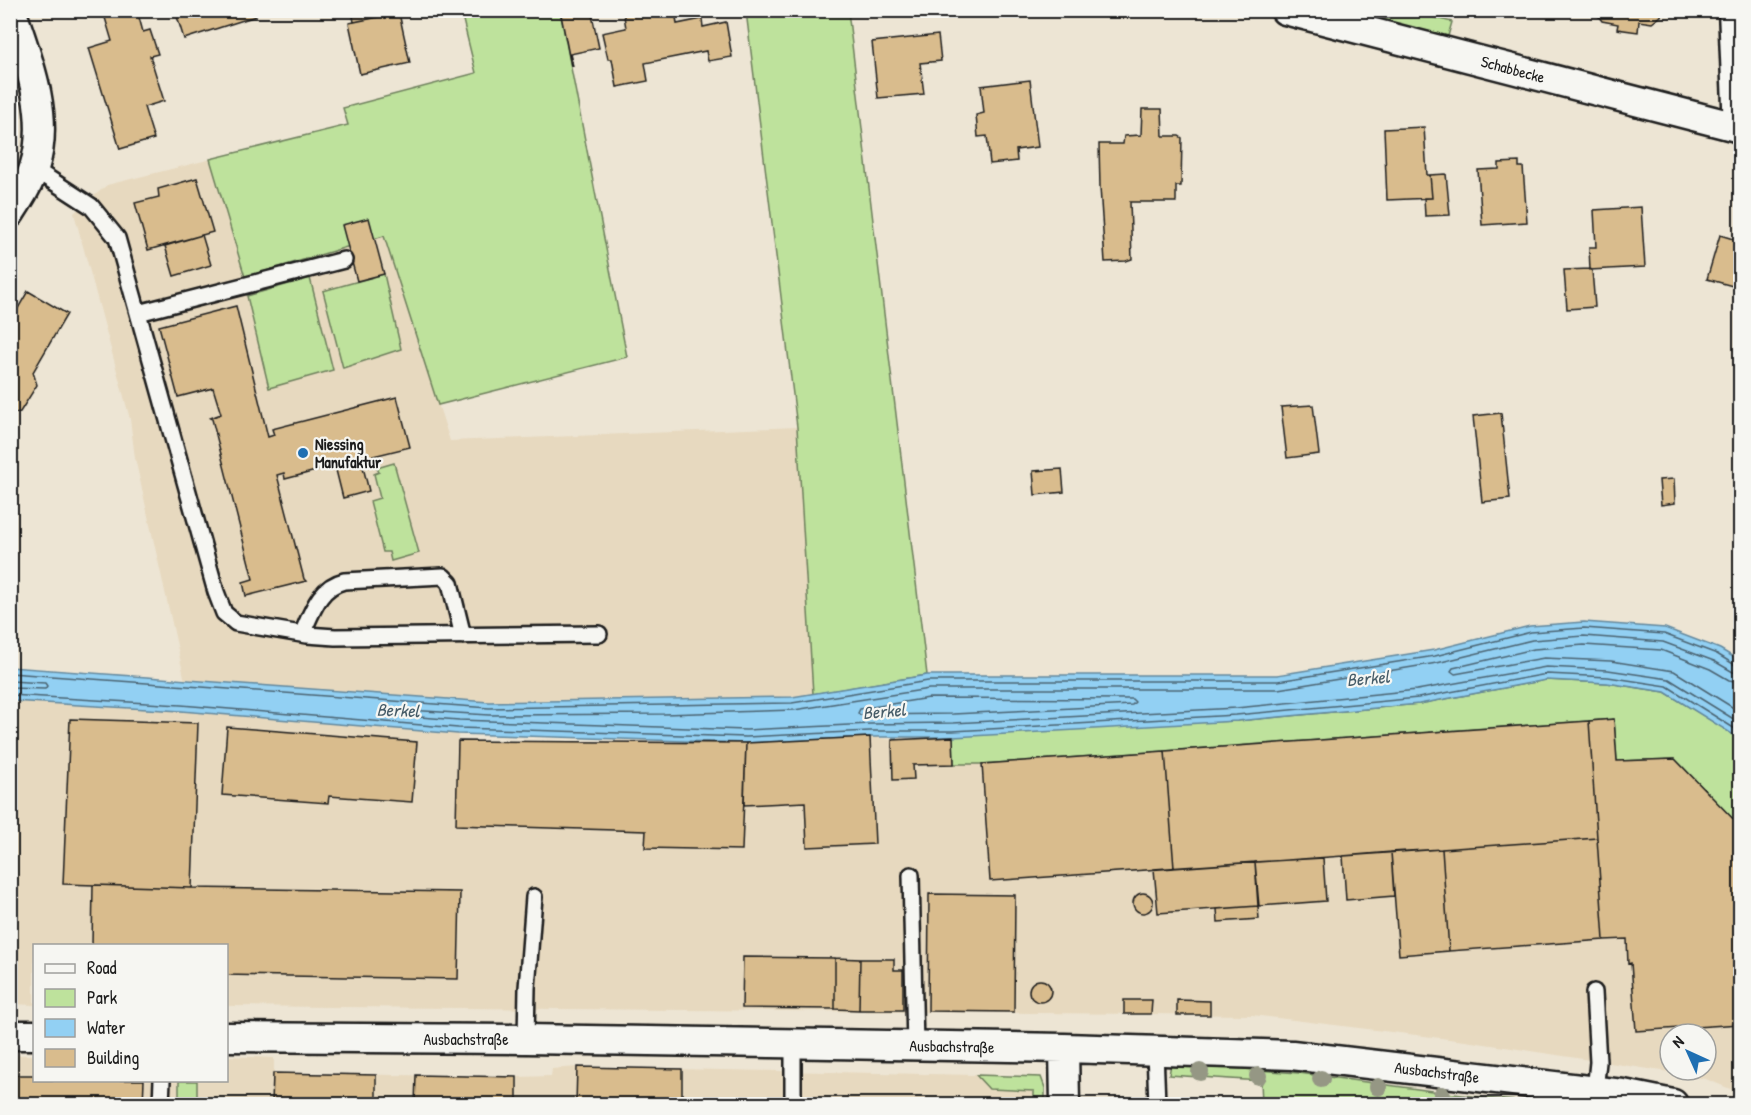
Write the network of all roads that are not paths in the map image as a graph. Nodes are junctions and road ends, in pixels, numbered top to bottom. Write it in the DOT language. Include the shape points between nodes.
graph roads {
  1 [pos="11,10"];
  2 [pos="1285,10"];
  3 [pos="1733,10"];
  4 [pos="1340,17"];
  5 [pos="1739,128"];
  6 [pos="34,170"];
  7 [pos="10,213"];
  8 [pos="344,260"];
  9 [pos="138,313"];
  10 [pos="302,634"];
  11 [pos="599,634"];
  12 [pos="463,636"];
  13 [pos="911,875"];
  14 [pos="534,897"];
  15 [pos="1594,992"];
  16 [pos="10,1035"];
  17 [pos="33,1035"];
  18 [pos="228,1037"];
  19 [pos="526,1039"];
  20 [pos="793,1044"];
  21 [pos="915,1046"];
  22 [pos="1064,1048"];
  23 [pos="1155,1051"];
  24 [pos="162,1082"];
  25 [pos="1595,1091"];
  26 [pos="161,1104"];
  27 [pos="793,1104"];
  28 [pos="1065,1104"];
  29 [pos="1157,1104"];
  30 [pos="1673,1104"];
  1 -- 6 [label="street" via="41,120"];
  2 -- 4 [label="street, Schabbecke"];
  3 -- 5 [label="street"];
  4 -- 5 [label="street, Schabbecke"];
  6 -- 7 [label="street"];
  6 -- 9 [label="lane" via="92,206 117,238"];
  8 -- 9 [label="lane"];
  9 -- 10 [label="lane" via="224,613 236,623"];
  10 -- 12 [label="lane"];
  10 -- 12 [label="lane" via="321,595 335,583 443,576 450,584"];
  11 -- 12 [label="lane"];
  13 -- 21 [label="lane"];
  14 -- 19 [label="lane"];
  15 -- 25 [label="lane" via="1598,1062"];
  16 -- 17 [label="street"];
  18 -- 19 [label="street, Ausbachstraße"];
  19 -- 20 [label="street, Ausbachstraße"];
  20 -- 21 [label="street, Ausbachstraße"];
  20 -- 27 [label="lane"];
  21 -- 22 [label="street, Ausbachstraße"];
  22 -- 23 [label="street, Ausbachstraße"];
  22 -- 28 [label="street"];
  23 -- 25 [label="street, Ausbachstraße" via="1292,1055"];
  23 -- 29 [label="lane"];
  24 -- 26 [label="lane"];
  25 -- 30 [label="street, Ausbachstraße"];
}
